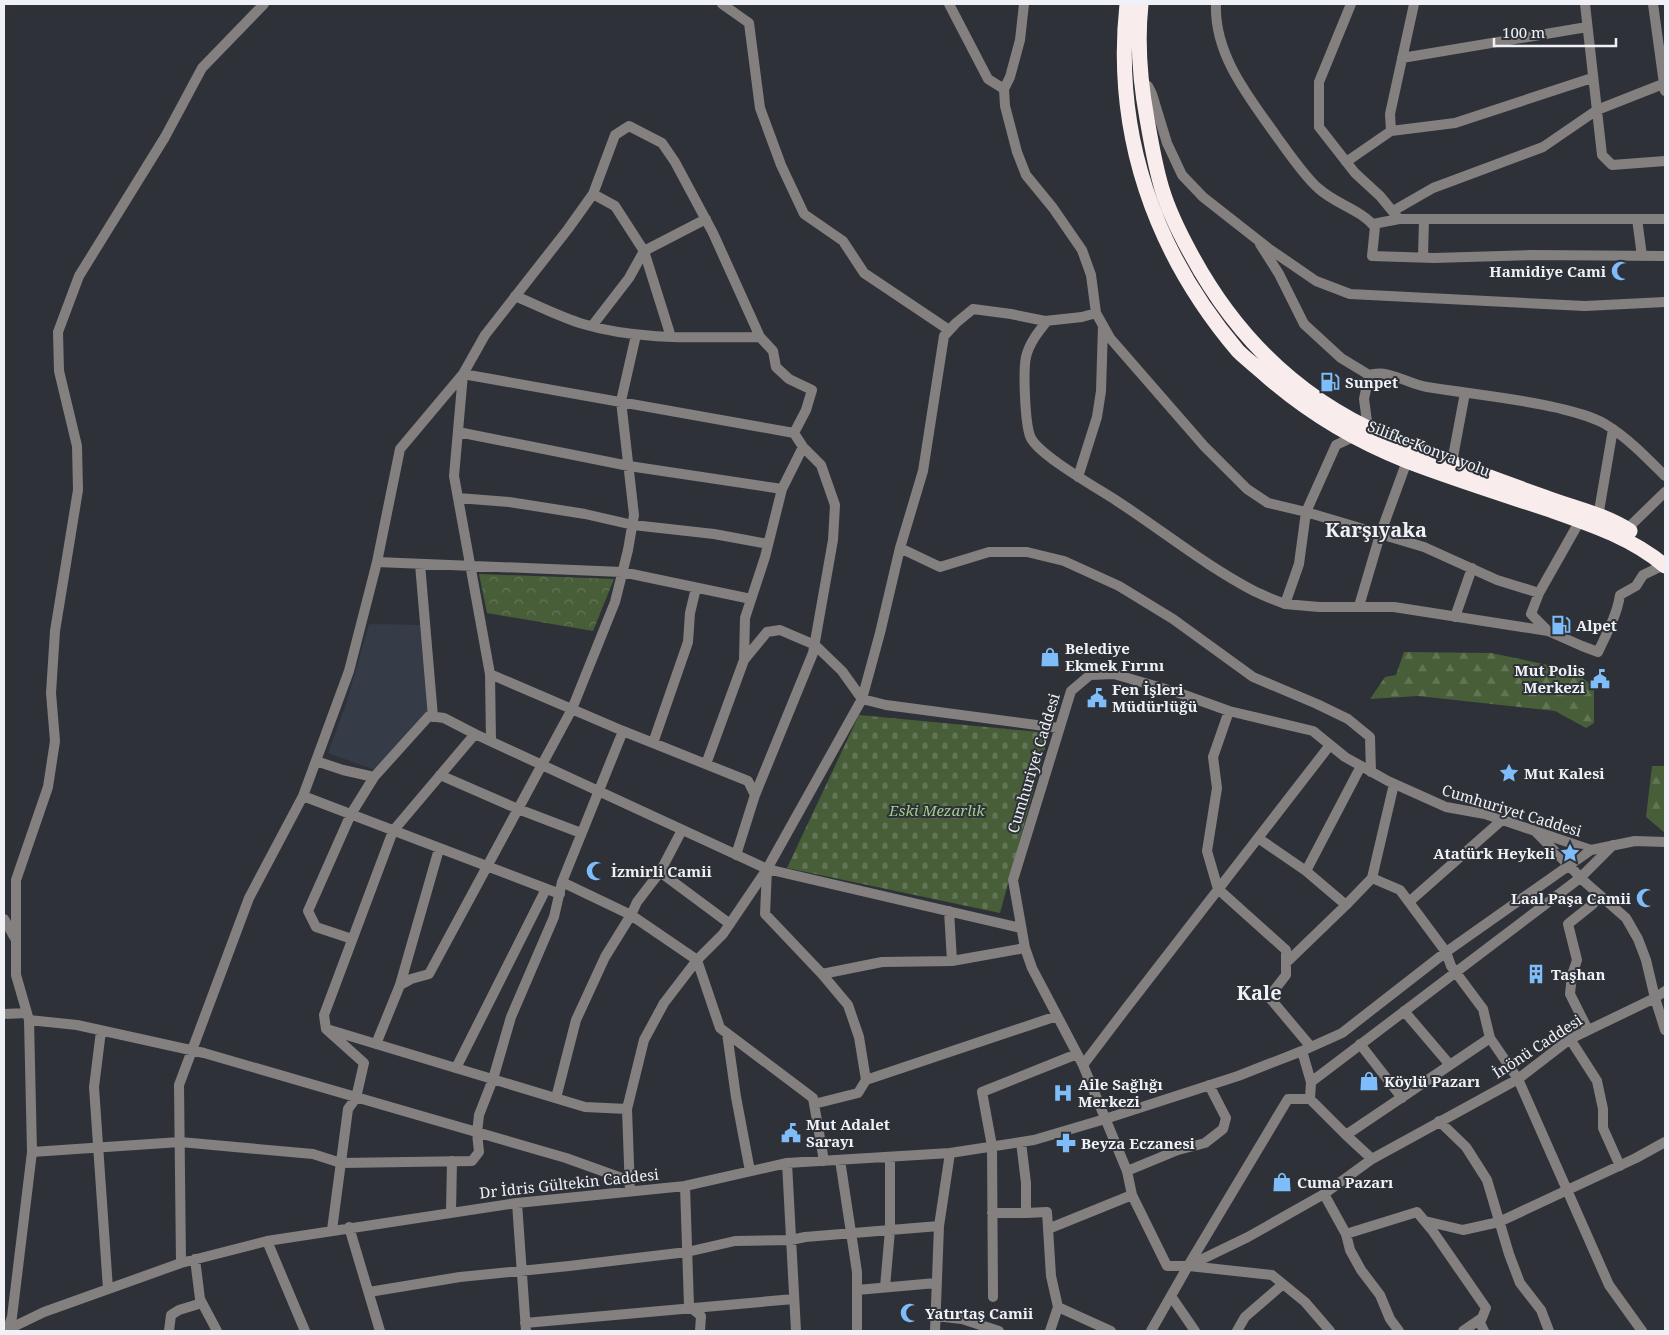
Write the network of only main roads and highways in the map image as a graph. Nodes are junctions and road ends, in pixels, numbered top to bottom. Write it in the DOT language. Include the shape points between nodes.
graph roads {
  1 [pos="1126,4"];
  2 [pos="1141,4"];
  3 [pos="1588,516"];
  4 [pos="1665,562"];
  1 -- 3 [label="highway, Silifke-Konya yolu" via="1124,79 1131,136 1142,178 1158,223 1181,268 1239,352 1301,403 1353,437 1407,461"];
  2 -- 3 [label="highway, Silifke-Konya yolu" via="1140,82 1162,190 1179,233 1205,280 1239,327 1276,367 1340,414"];
  3 -- 4 [label="highway, Silifke-Konya yolu"];
  3 -- 4 [label="highway, Silifke-Konya yolu" via="1627,529"];
}
